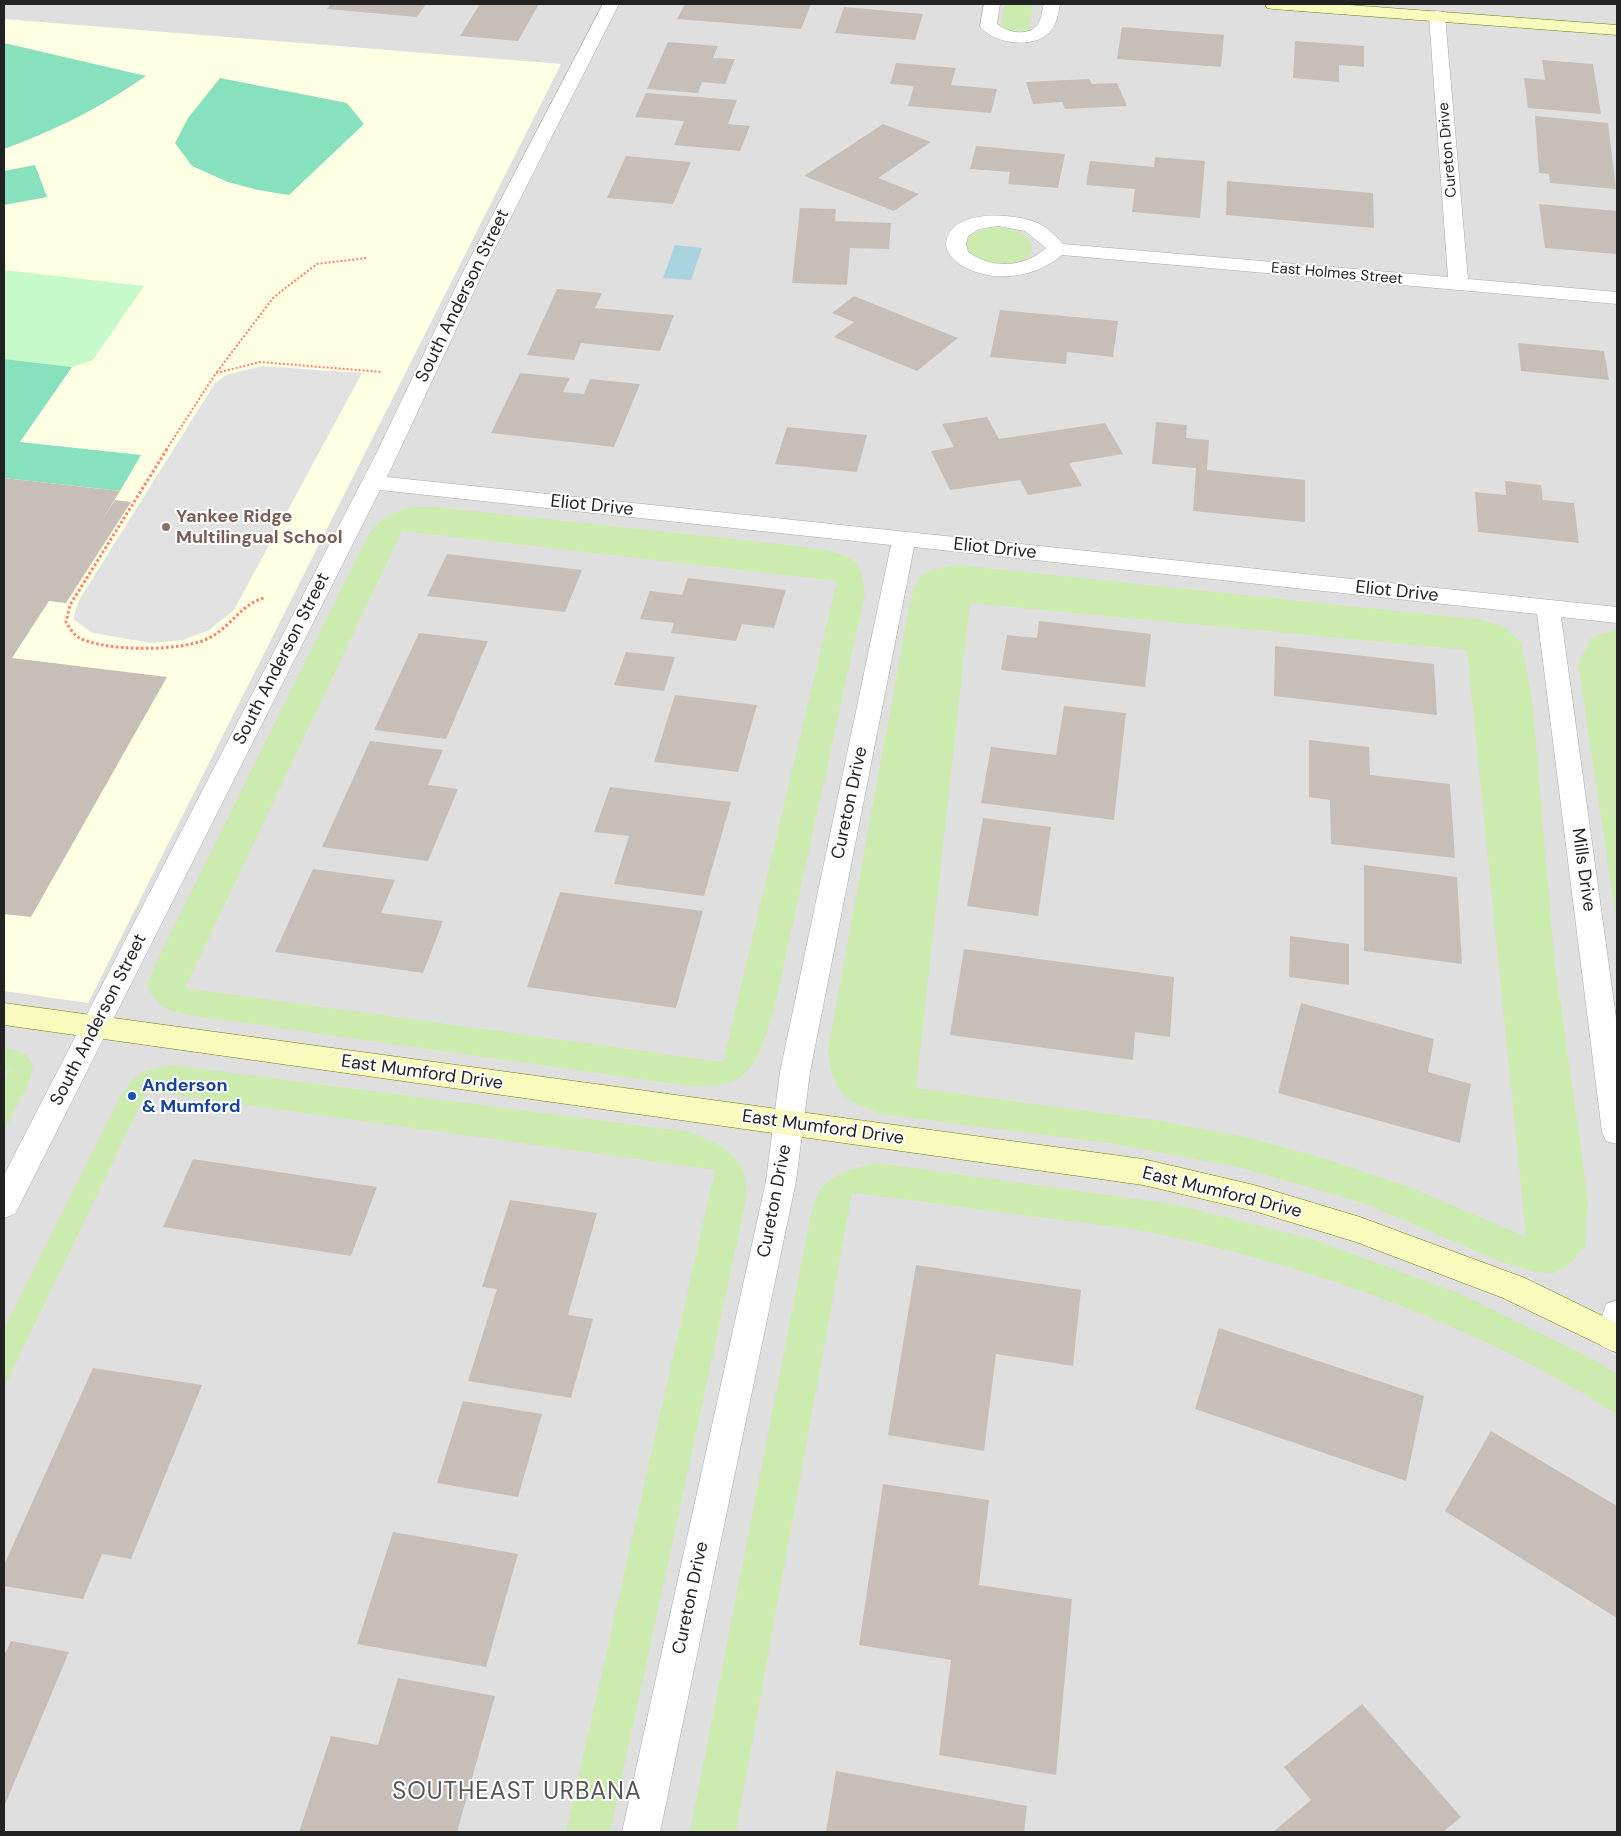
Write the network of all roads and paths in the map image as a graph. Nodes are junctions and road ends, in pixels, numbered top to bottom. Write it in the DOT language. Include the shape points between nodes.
graph roads {
  1 [pos="611,4"];
  2 [pos="992,4"];
  3 [pos="1052,4"];
  4 [pos="1273,4"];
  5 [pos="1437,16"];
  6 [pos="1617,30"];
  7 [pos="1057,249"];
  8 [pos="366,258"];
  9 [pos="1458,284"];
  10 [pos="1617,298"];
  11 [pos="382,372"];
  12 [pos="216,373"];
  13 [pos="372,482"];
  14 [pos="904,539"];
  15 [pos="264,598"];
  16 [pos="1548,608"];
  17 [pos="1617,615"];
  18 [pos="4,1014"];
  19 [pos="95,1027"];
  20 [pos="789,1123"];
  21 [pos="1617,1132"];
  22 [pos="4,1205"];
  23 [pos="1616,1330"];
  24 [pos="641,1832"];
  1 -- 13 [label="street, South Anderson Street" via="473,272"];
  2 -- 3 [label="street" via="988,26 994,32 1022,37 1034,35 1047,24"];
  4 -- 5 [label="street"];
  5 -- 6 [label="street"];
  5 -- 9 [label="street, Cureton Drive"];
  7 -- 9 [label="street, East Holmes Street"];
  8 -- 12 [label="path" via="317,264 288,286 273,298"];
  9 -- 10 [label="street, East Holmes Street"];
  11 -- 12 [label="path" via="260,362"];
  12 -- 15 [label="path" via="70,605 66,622 76,636 85,640 157,649 180,646 213,635 230,624 246,604"];
  13 -- 14 [label="street, Eliot Drive"];
  13 -- 19 [label="street, South Anderson Street"];
  14 -- 16 [label="street, Eliot Drive"];
  14 -- 20 [label="street, Cureton Drive" via="795,1072"];
  16 -- 17 [label="street, Eliot Drive"];
  16 -- 21 [label="street, Mills Drive"];
  18 -- 19 [label="street, East Mumford Drive"];
  19 -- 20 [label="street, East Mumford Drive"];
  19 -- 22 [label="street, South Anderson Street"];
  20 -- 23 [label="street, East Mumford Drive" via="1143,1172 1254,1198 1360,1230"];
  20 -- 24 [label="street, Cureton Drive" via="781,1181"];
}
